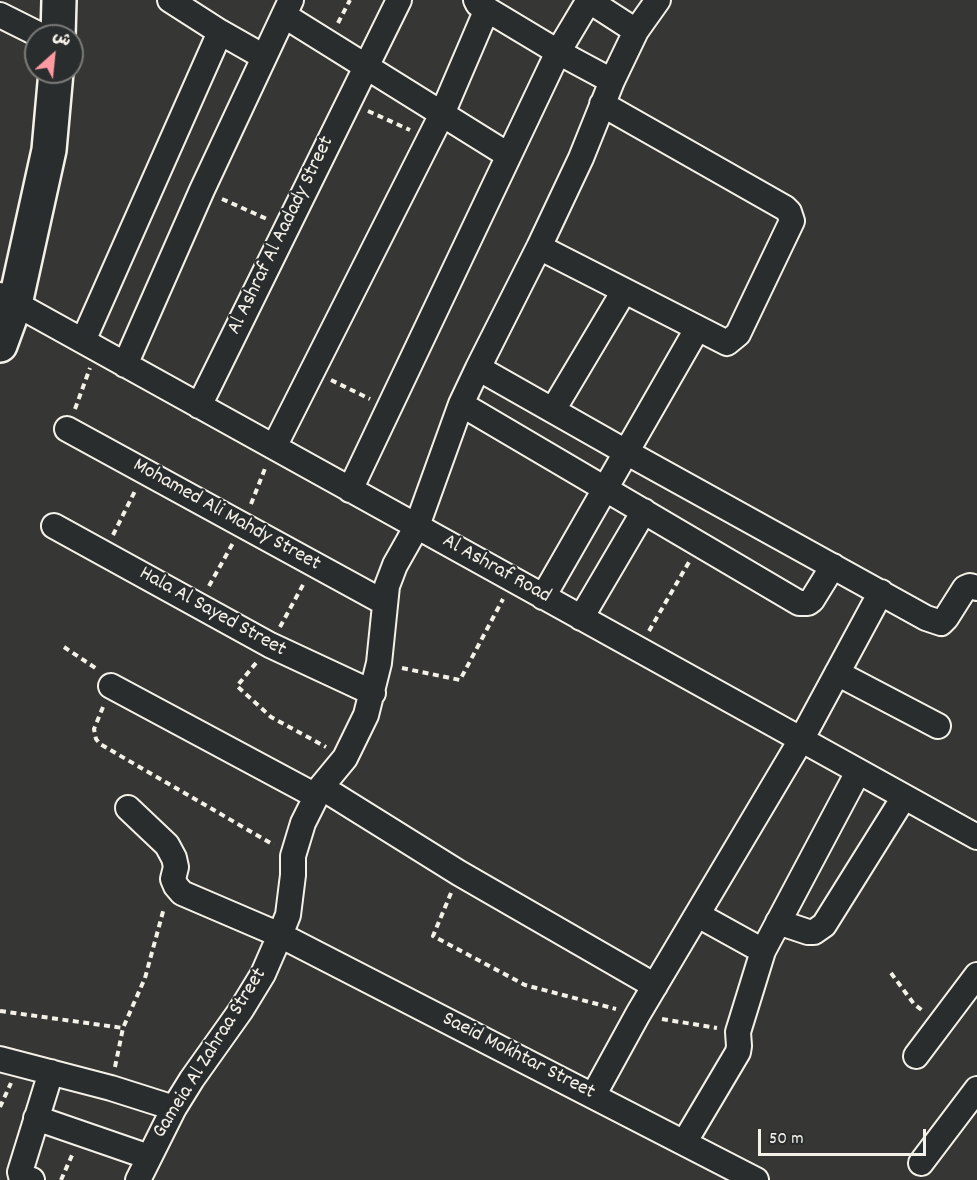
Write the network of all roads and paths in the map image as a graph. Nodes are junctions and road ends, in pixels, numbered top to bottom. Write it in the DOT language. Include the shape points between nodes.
graph roads {
  1 [pos="59,0"];
  2 [pos="170,0"];
  3 [pos="399,0"];
  4 [pos="589,0"];
  5 [pos="658,0"];
  6 [pos="482,4"];
  7 [pos="288,8"];
  8 [pos="0,15"];
  9 [pos="58,24"];
  10 [pos="24,27"];
  11 [pos="636,31"];
  12 [pos="220,32"];
  13 [pos="558,52"];
  14 [pos="264,57"];
  15 [pos="365,67"];
  16 [pos="612,81"];
  17 [pos="55,84"];
  18 [pos="348,102"];
  19 [pos="602,104"];
  20 [pos="442,114"];
  21 [pos="429,139"];
  22 [pos="508,155"];
  23 [pos="202,190"];
  24 [pos="286,228"];
  25 [pos="539,247"];
  26 [pos="624,291"];
  27 [pos="7,299"];
  28 [pos="697,329"];
  29 [pos="0,345"];
  30 [pos="90,345"];
  31 [pos="125,365"];
  32 [pos="478,368"];
  33 [pos="312,371"];
  34 [pos="461,404"];
  35 [pos="199,406"];
  36 [pos="389,409"];
  37 [pos="553,410"];
  38 [pos="67,429"];
  39 [pos="274,447"];
  40 [pos="626,452"];
  41 [pos="145,471"];
  42 [pos="605,489"];
  43 [pos="350,490"];
  44 [pos="644,511"];
  45 [pos="243,525"];
  46 [pos="54,526"];
  47 [pos="417,526"];
  48 [pos="700,544"];
  49 [pos="104,554"];
  50 [pos="315,564"];
  51 [pos="833,566"];
  52 [pos="513,580"];
  53 [pos="977,588"];
  54 [pos="881,592"];
  55 [pos="543,597"];
  56 [pos="385,603"];
  57 [pos="198,605"];
  58 [pos="581,618"];
  59 [pos="270,645"];
  60 [pos="64,647"];
  61 [pos="638,650"];
  62 [pos="379,663"];
  63 [pos="837,672"];
  64 [pos="111,686"];
  65 [pos="373,693"];
  66 [pos="938,726"];
  67 [pos="801,740"];
  68 [pos="345,758"];
  69 [pos="858,772"];
  70 [pos="319,792"];
  71 [pos="904,797"];
  72 [pos="128,808"];
  73 [pos="977,837"];
  74 [pos="293,856"];
  75 [pos="459,873"];
  76 [pos="173,879"];
  77 [pos="698,915"];
  78 [pos="778,922"];
  79 [pos="280,935"];
  80 [pos="763,951"];
  81 [pos="891,973"];
  82 [pos="977,975"];
  83 [pos="655,986"];
  84 [pos="0,1011"];
  85 [pos="638,1014"];
  86 [pos="939,1026"];
  87 [pos="123,1029"];
  88 [pos="738,1032"];
  89 [pos="916,1056"];
  90 [pos="0,1059"];
  91 [pos="51,1072"];
  92 [pos="111,1088"];
  93 [pos="977,1089"];
  94 [pos="593,1096"];
  95 [pos="174,1108"];
  96 [pos="36,1118"];
  97 [pos="684,1143"];
  98 [pos="149,1157"];
  99 [pos="921,1162"];
  100 [pos="32,1180"];
  101 [pos="138,1180"];
  102 [pos="756,1180"];
  1 -- 9 [label="highway"];
  2 -- 12 [label="street"];
  3 -- 15 [label="street, Al Ashraf Al Aadady Street"];
  4 -- 11 [label="street"];
  4 -- 13 [label="street"];
  5 -- 11 [label="street, Gameia Al Zahraa Street"];
  6 -- 13 [label="street"];
  6 -- 20 [label="street"];
  7 -- 14 [label="street"];
  7 -- 15 [label="street"];
  8 -- 10 [label="street"];
  11 -- 16 [label="street, Gameia Al Zahraa Street"];
  12 -- 14 [label="street"];
  12 -- 30 [label="street"];
  13 -- 16 [label="street"];
  13 -- 22 [label="street"];
  14 -- 23 [label="street"];
  15 -- 18 [label="street, Al Ashraf Al Aadady Street"];
  15 -- 20 [label="street"];
  16 -- 19 [label="street, Gameia Al Zahraa Street"];
  17 -- 27 [label="highway" via="49,150"];
  18 -- 21 [label="path"];
  18 -- 24 [label="street, Al Ashraf Al Aadady Street"];
  19 -- 25 [label="street, Gameia Al Zahraa Street"];
  19 -- 28 [label="street" via="785,208 791,216 738,334 727,343"];
  20 -- 21 [label="street"];
  20 -- 22 [label="street"];
  21 -- 33 [label="street"];
  22 -- 36 [label="street"];
  23 -- 24 [label="path"];
  23 -- 31 [label="street"];
  24 -- 35 [label="street, Al Ashraf Al Aadady Street"];
  25 -- 26 [label="street"];
  25 -- 32 [label="street, Gameia Al Zahraa Street"];
  26 -- 28 [label="street"];
  26 -- 37 [label="street"];
  27 -- 29 [label="highway"];
  27 -- 30 [label="street, Al Ashraf Road"];
  28 -- 40 [label="street"];
  30 -- 31 [label="street, Al Ashraf Road"];
  30 -- 38 [label="path"];
  31 -- 35 [label="street, Al Ashraf Road"];
  32 -- 34 [label="street, Gameia Al Zahraa Street"];
  32 -- 37 [label="street"];
  33 -- 36 [label="path"];
  33 -- 39 [label="street"];
  34 -- 42 [label="street"];
  34 -- 47 [label="street, Gameia Al Zahraa Street"];
  35 -- 39 [label="street, Al Ashraf Road"];
  36 -- 43 [label="street"];
  37 -- 40 [label="street"];
  38 -- 41 [label="street, Mohamed Ali Mahdy Street"];
  39 -- 43 [label="street, Al Ashraf Road"];
  39 -- 45 [label="path"];
  40 -- 42 [label="street"];
  40 -- 51 [label="street"];
  41 -- 45 [label="street, Mohamed Ali Mahdy Street"];
  41 -- 49 [label="path"];
  42 -- 44 [label="street"];
  42 -- 55 [label="street"];
  43 -- 47 [label="street, Al Ashraf Road"];
  44 -- 48 [label="street"];
  44 -- 58 [label="street"];
  45 -- 50 [label="street, Mohamed Ali Mahdy Street"];
  45 -- 57 [label="path"];
  46 -- 49 [label="street, Hala Al Sayed Street"];
  47 -- 52 [label="street, Al Ashraf Road"];
  47 -- 56 [label="street, Gameia Al Zahraa Street" via="395,565"];
  48 -- 51 [label="street" via="799,603 812,600"];
  48 -- 61 [label="path"];
  49 -- 57 [label="street, Hala Al Sayed Street"];
  50 -- 56 [label="street, Mohamed Ali Mahdy Street"];
  50 -- 59 [label="path"];
  51 -- 54 [label="street"];
  52 -- 55 [label="street, Al Ashraf Road"];
  52 -- 62 [label="path" via="460,680"];
  53 -- 54 [label="street" via="965,588 941,623"];
  54 -- 63 [label="street"];
  55 -- 58 [label="street, Al Ashraf Road"];
  56 -- 62 [label="street, Gameia Al Zahraa Street"];
  57 -- 59 [label="street, Hala Al Sayed Street"];
  58 -- 61 [label="street, Al Ashraf Road"];
  59 -- 65 [label="street, Hala Al Sayed Street"];
  59 -- 68 [label="path" via="237,686 271,717"];
  60 -- 64 [label="path" via="114,680"];
  61 -- 67 [label="street, Al Ashraf Road"];
  62 -- 65 [label="street, Gameia Al Zahraa Street"];
  63 -- 66 [label="street"];
  63 -- 67 [label="street"];
  64 -- 70 [label="street"];
  64 -- 74 [label="path" via="94,729 100,744"];
  65 -- 68 [label="street, Gameia Al Zahraa Street"];
  67 -- 69 [label="street, Al Ashraf Road"];
  67 -- 77 [label="street"];
  68 -- 70 [label="street, Gameia Al Zahraa Street"];
  69 -- 71 [label="street, Al Ashraf Road"];
  69 -- 78 [label="street"];
  70 -- 74 [label="street, Gameia Al Zahraa Street" via="303,823"];
  70 -- 75 [label="street"];
  71 -- 73 [label="street, Al Ashraf Road"];
  71 -- 78 [label="street" via="819,929 808,932"];
  72 -- 76 [label="street" via="167,845 176,867"];
  74 -- 79 [label="street, Gameia Al Zahraa Street" via="288,915"];
  75 -- 83 [label="street"];
  75 -- 85 [label="path" via="434,936 525,985"];
  76 -- 79 [label="street, Saeid Mokhtar Street" via="182,893"];
  76 -- 87 [label="path" via="145,978"];
  77 -- 80 [label="street"];
  77 -- 83 [label="street"];
  78 -- 80 [label="street"];
  79 -- 94 [label="street, Saeid Mokhtar Street"];
  79 -- 95 [label="street, Gameia Al Zahraa Street" via="241,1011"];
  80 -- 88 [label="street"];
  81 -- 86 [label="path" via="914,1004"];
  82 -- 86 [label="street"];
  83 -- 85 [label="street"];
  84 -- 87 [label="path"];
  85 -- 88 [label="path"];
  85 -- 94 [label="street"];
  86 -- 89 [label="street"];
  87 -- 92 [label="path"];
  88 -- 97 [label="street" via="738,1052"];
  90 -- 91 [label="street"];
  91 -- 92 [label="street"];
  91 -- 96 [label="street"];
  92 -- 95 [label="street"];
  93 -- 99 [label="street"];
  94 -- 97 [label="street, Saeid Mokhtar Street"];
  95 -- 98 [label="street, Gameia Al Zahraa Street"];
  96 -- 98 [label="street"];
  96 -- 100 [label="street" via="20,1172"];
  97 -- 102 [label="street, Saeid Mokhtar Street"];
  98 -- 101 [label="street, Gameia Al Zahraa Street"];
}
